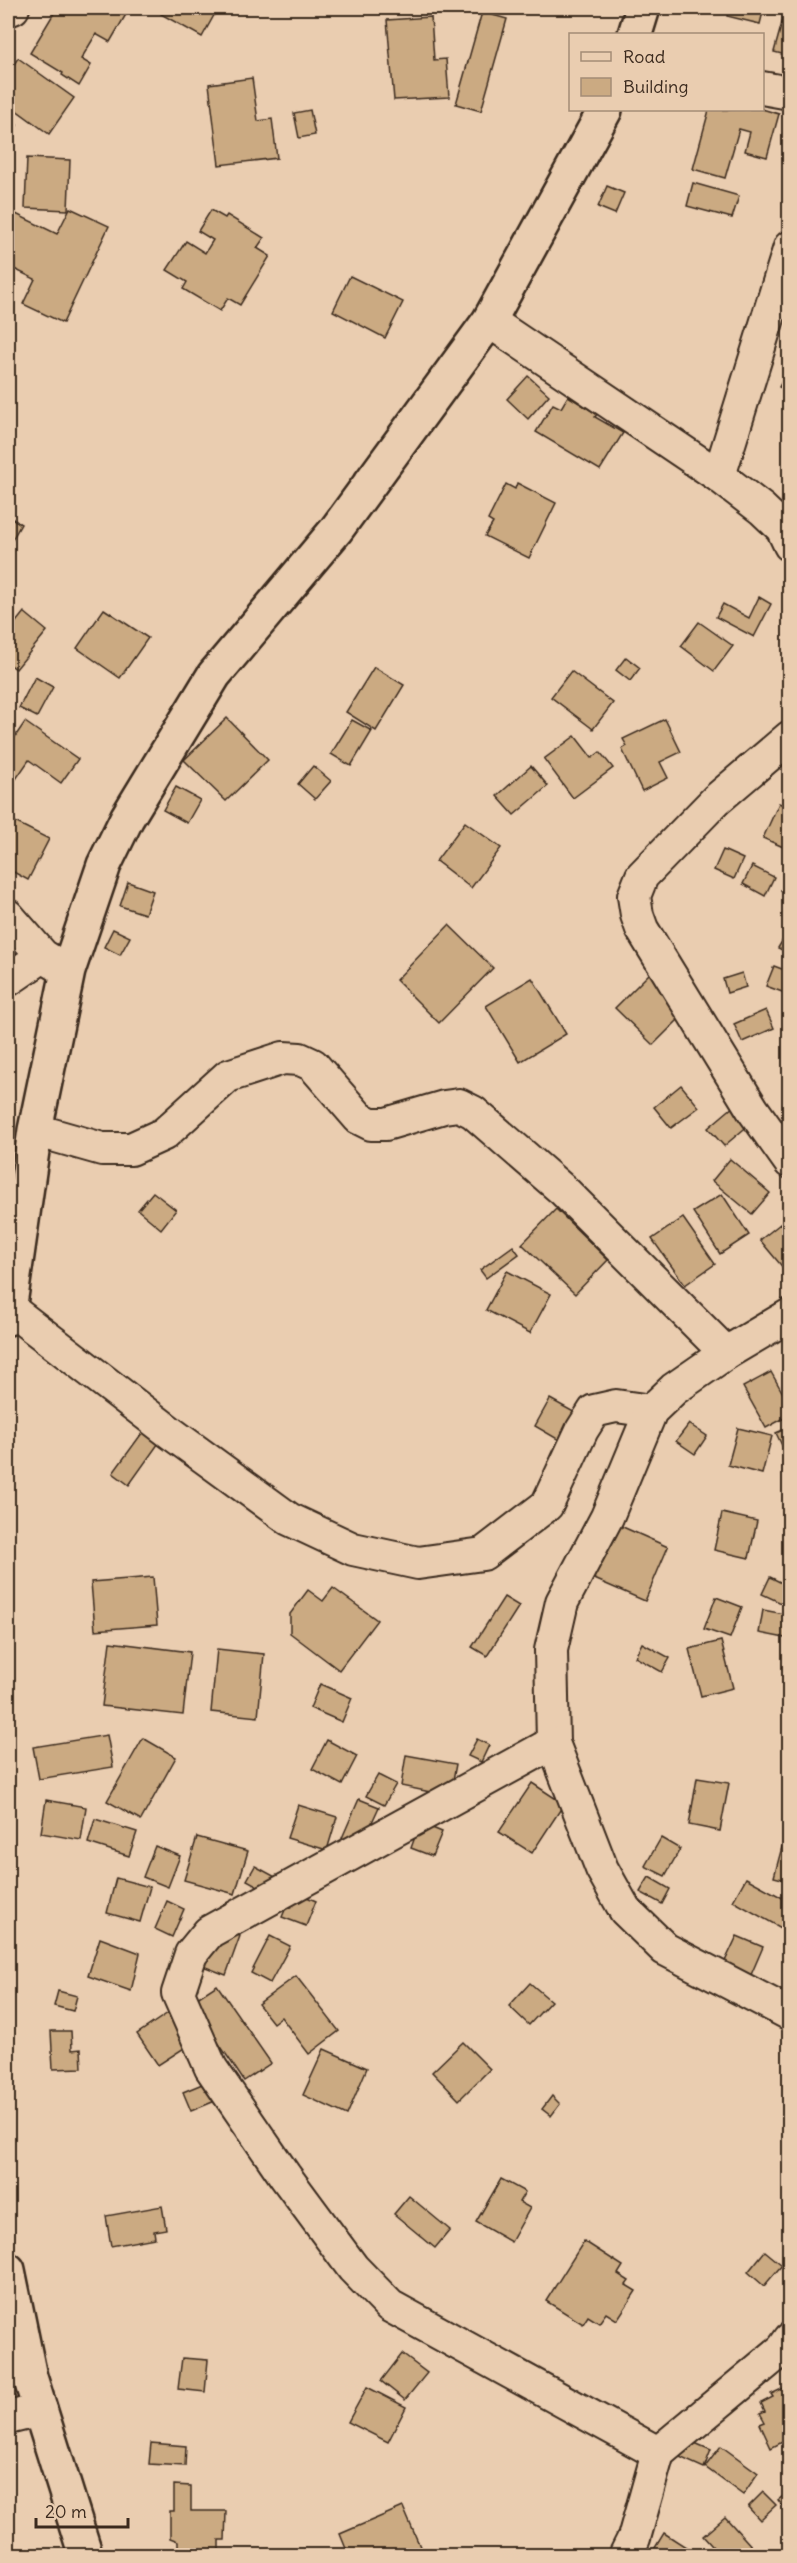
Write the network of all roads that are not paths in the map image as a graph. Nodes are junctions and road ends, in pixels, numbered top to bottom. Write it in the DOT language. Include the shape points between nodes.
graph roads {
  1 [pos="13,8"];
  2 [pos="643,8"];
  3 [pos="8,10"];
  4 [pos="635,33"];
  5 [pos="764,88"];
  6 [pos="789,93"];
  7 [pos="604,111"];
  8 [pos="789,247"];
  9 [pos="489,321"];
  10 [pos="719,476"];
  11 [pos="789,545"];
  12 [pos="789,738"];
  13 [pos="8,916"];
  14 [pos="56,963"];
  15 [pos="8,980"];
  16 [pos="35,1130"];
  17 [pos="789,1162"];
  18 [pos="9,1314"];
  19 [pos="789,1315"];
  20 [pos="726,1353"];
  21 [pos="651,1411"];
  22 [pos="553,1743"];
  23 [pos="789,2014"];
  24 [pos="8,2270"];
  25 [pos="789,2339"];
  26 [pos="41,2410"];
  27 [pos="8,2418"];
  28 [pos="658,2453"];
  29 [pos="86,2556"];
  30 [pos="626,2556"];
  1 -- 3 [label="street"];
  2 -- 4 [label="street"];
  5 -- 6 [label="street"];
  7 -- 9 [label="street"];
  8 -- 10 [label="street"];
  9 -- 10 [label="street"];
  9 -- 14 [label="street" via="336,530 214,675 127,818"];
  10 -- 11 [label="street" via="782,528"];
  12 -- 17 [label="street" via="716,800 642,876 634,896 642,929"];
  13 -- 14 [label="street"];
  14 -- 15 [label="street"];
  14 -- 16 [label="street"];
  16 -- 18 [label="street"];
  16 -- 20 [label="street" via="102,1149 131,1149 164,1134 228,1076 283,1058 313,1065 359,1118 371,1124 386,1124 459,1106 473,1112 564,1191"];
  18 -- 21 [label="street" via="290,1519 353,1549 418,1563 483,1554 547,1505 594,1411 616,1406"];
  19 -- 20 [label="street"];
  20 -- 21 [label="street" via="674,1389"];
  21 -- 22 [label="street" via="607,1517 562,1602 551,1650"];
  22 -- 23 [label="street" via="602,1869 625,1910 664,1949"];
  22 -- 28 [label="street" via="209,1932 191,1954 178,1993 211,2068 353,2268 390,2306"];
  24 -- 26 [label="street" via="30,2377"];
  25 -- 28 [label="street" via="783,2349"];
  26 -- 27 [label="street"];
  26 -- 29 [label="street"];
  28 -- 30 [label="street"];
}
